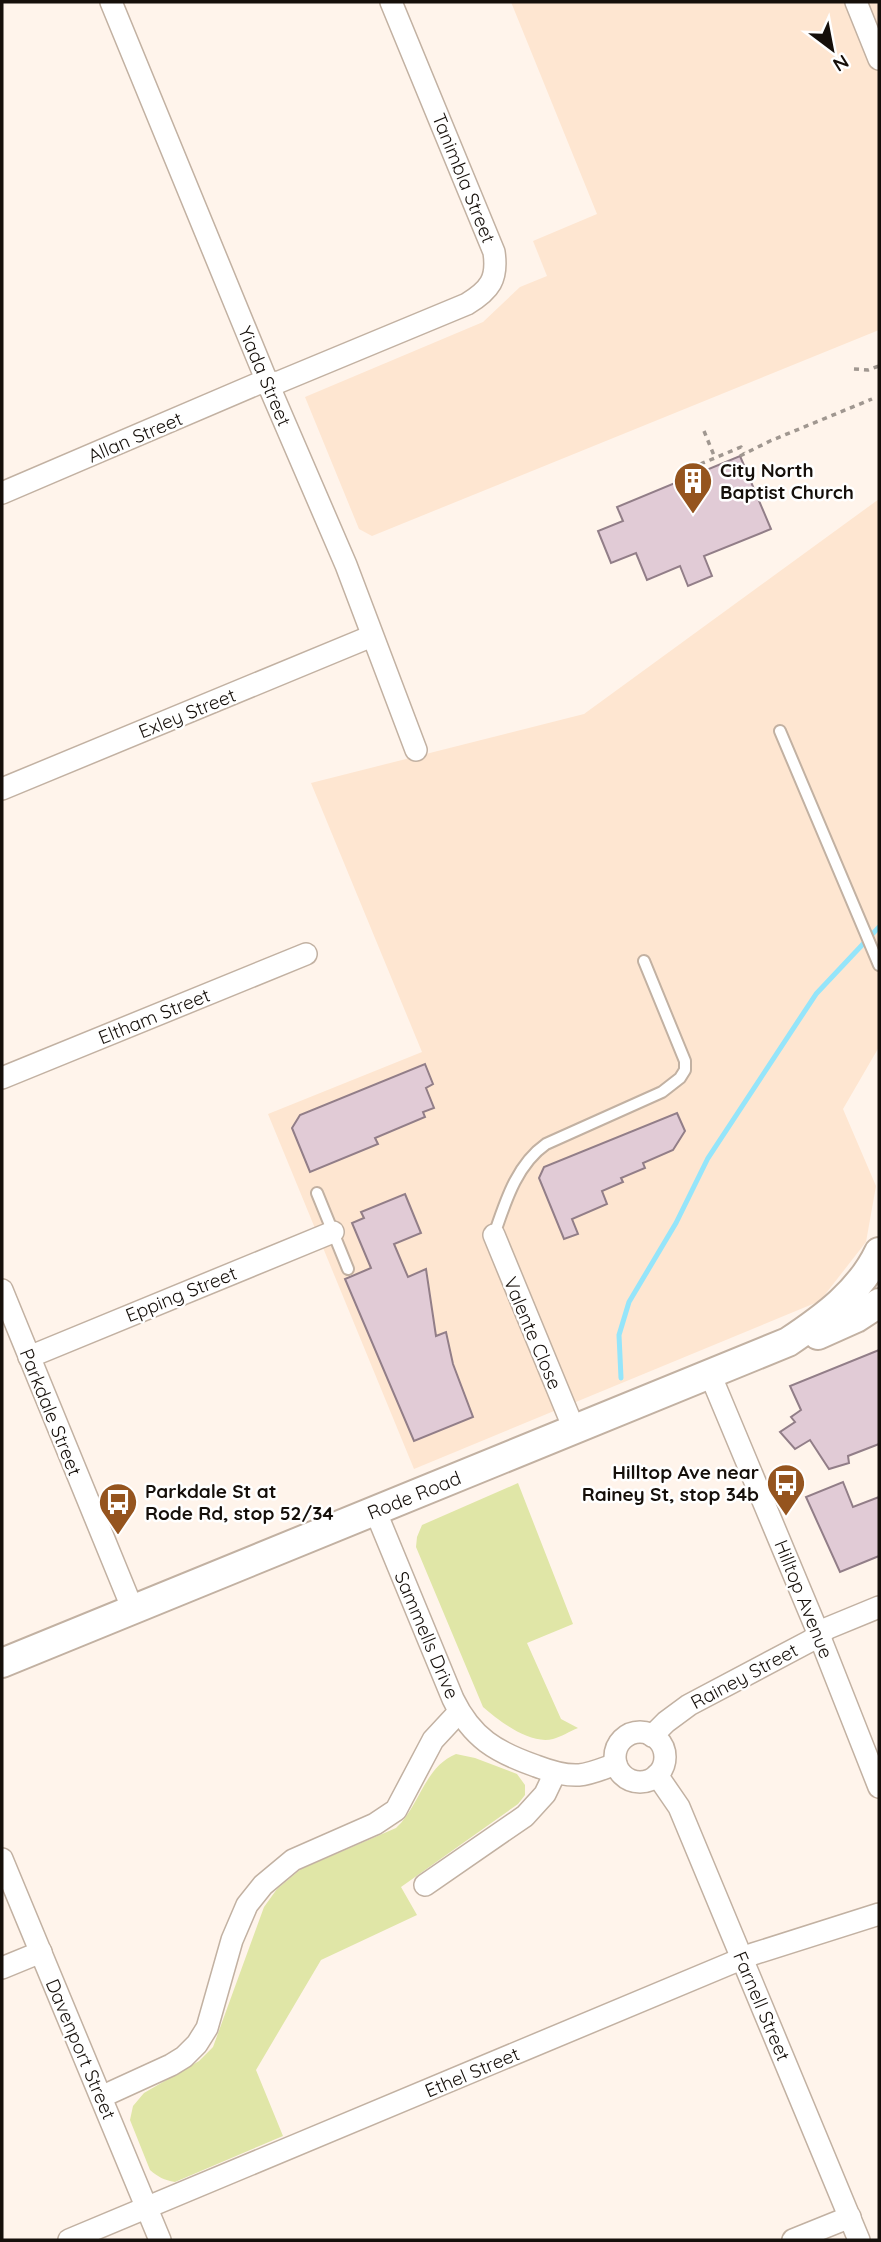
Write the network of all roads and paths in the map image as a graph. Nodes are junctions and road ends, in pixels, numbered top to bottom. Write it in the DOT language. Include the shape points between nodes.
graph roads {
  1 [pos="111,2"];
  2 [pos="391,2"];
  3 [pos="856,2"];
  4 [pos="879,59"];
  5 [pos="879,366"];
  6 [pos="854,369"];
  7 [pos="268,384"];
  8 [pos="872,399"];
  9 [pos="704,431"];
  10 [pos="715,458"];
  11 [pos="691,468"];
  12 [pos="4,485"];
  13 [pos="372,636"];
  14 [pos="780,731"];
  15 [pos="416,750"];
  16 [pos="2,789"];
  17 [pos="306,954"];
  18 [pos="644,961"];
  19 [pos="879,965"];
  20 [pos="2,1077"];
  21 [pos="317,1193"];
  22 [pos="333,1232"];
  23 [pos="494,1236"];
  24 [pos="879,1252"];
  25 [pos="348,1269"];
  26 [pos="879,1278"];
  27 [pos="2,1290"];
  28 [pos="879,1303"];
  29 [pos="835,1309"];
  30 [pos="788,1342"];
  31 [pos="29,1357"];
  32 [pos="710,1374"];
  33 [pos="573,1429"];
  34 [pos="375,1510"];
  35 [pos="879,1607"];
  36 [pos="133,1610"];
  37 [pos="819,1635"];
  38 [pos="2,1663"];
  39 [pos="460,1712"];
  40 [pos="652,1736"];
  41 [pos="616,1764"];
  42 [pos="555,1773"];
  43 [pos="657,1775"];
  44 [pos="879,1787"];
  45 [pos="2,1859"];
  46 [pos="425,1885"];
  47 [pos="879,1914"];
  48 [pos="41,1952"];
  49 [pos="742,1959"];
  50 [pos="2,1968"];
  51 [pos="102,2097"];
  52 [pos="147,2208"];
  53 [pos="850,2217"];
  54 [pos="69,2240"];
  55 [pos="160,2240"];
  56 [pos="793,2240"];
  57 [pos="859,2240"];
  1 -- 7 [label="street, Yiada Street"];
  2 -- 7 [label="street, Tanimbla Street" via="490,242 495,273 486,291 467,304"];
  3 -- 4 [label="street"];
  5 -- 6 [label="path"];
  7 -- 12 [label="street, Allan Street" via="257,384"];
  7 -- 13 [label="street, Yiada Street"];
  8 -- 10 [label="path" via="742,455 741,447"];
  9 -- 10 [label="path"];
  10 -- 11 [label="path"];
  13 -- 15 [label="street, Yiada Street"];
  13 -- 16 [label="street, Exley Street"];
  14 -- 19 [label="lane"];
  17 -- 20 [label="street, Eltham Street"];
  18 -- 23 [label="lane" via="685,1070 662,1092 536,1151 520,1172"];
  21 -- 22 [label="lane"];
  22 -- 25 [label="lane"];
  22 -- 31 [label="street, Epping Street"];
  23 -- 33 [label="street, Valente Close"];
  24 -- 29 [label="main road, Rode Road" via="862,1281"];
  26 -- 29 [label="main road"];
  27 -- 31 [label="street, Parkdale Street"];
  28 -- 30 [label="main road, Rode Road" via="823,1334"];
  29 -- 30 [label="main road, Rode Road"];
  30 -- 32 [label="main road, Rode Road"];
  31 -- 36 [label="street, Parkdale Street"];
  32 -- 33 [label="main road, Rode Road"];
  32 -- 37 [label="street, Hilltop Avenue"];
  33 -- 34 [label="main road, Rode Road"];
  34 -- 36 [label="main road, Rode Road"];
  34 -- 39 [label="street, Sammells Drive"];
  35 -- 37 [label="street, Rainey Street"];
  36 -- 38 [label="main road, Rode Road"];
  37 -- 40 [label="street, Rainey Street" via="689,1705"];
  37 -- 44 [label="street, Hilltop Avenue"];
  39 -- 42 [label="street" via="495,1749"];
  39 -- 51 [label="street, Sammells Drive" via="433,1741 396,1810 293,1860 247,1905 207,2028 197,2044 171,2065"];
  40 -- 41 [label="street" via="636,1733 621,1740"];
  40 -- 43 [label="street" via="664,1754"];
  41 -- 42 [label="street" via="578,1775"];
  41 -- 43 [label="street" via="625,1778 633,1781"];
  42 -- 46 [label="street" via="545,1794 525,1815"];
  43 -- 49 [label="street, Farnell Street" via="679,1807"];
  45 -- 48 [label="street, Davenport Street"];
  47 -- 49 [label="street, Ethel Street"];
  48 -- 50 [label="street"];
  48 -- 51 [label="street, Davenport Street"];
  49 -- 52 [label="street, Ethel Street"];
  49 -- 53 [label="street, Farnell Street"];
  51 -- 52 [label="street, Davenport Street"];
  52 -- 54 [label="street, Ethel Street"];
  52 -- 55 [label="street, Davenport Street"];
  53 -- 56 [label="street"];
  53 -- 57 [label="street, Farnell Street"];
}
